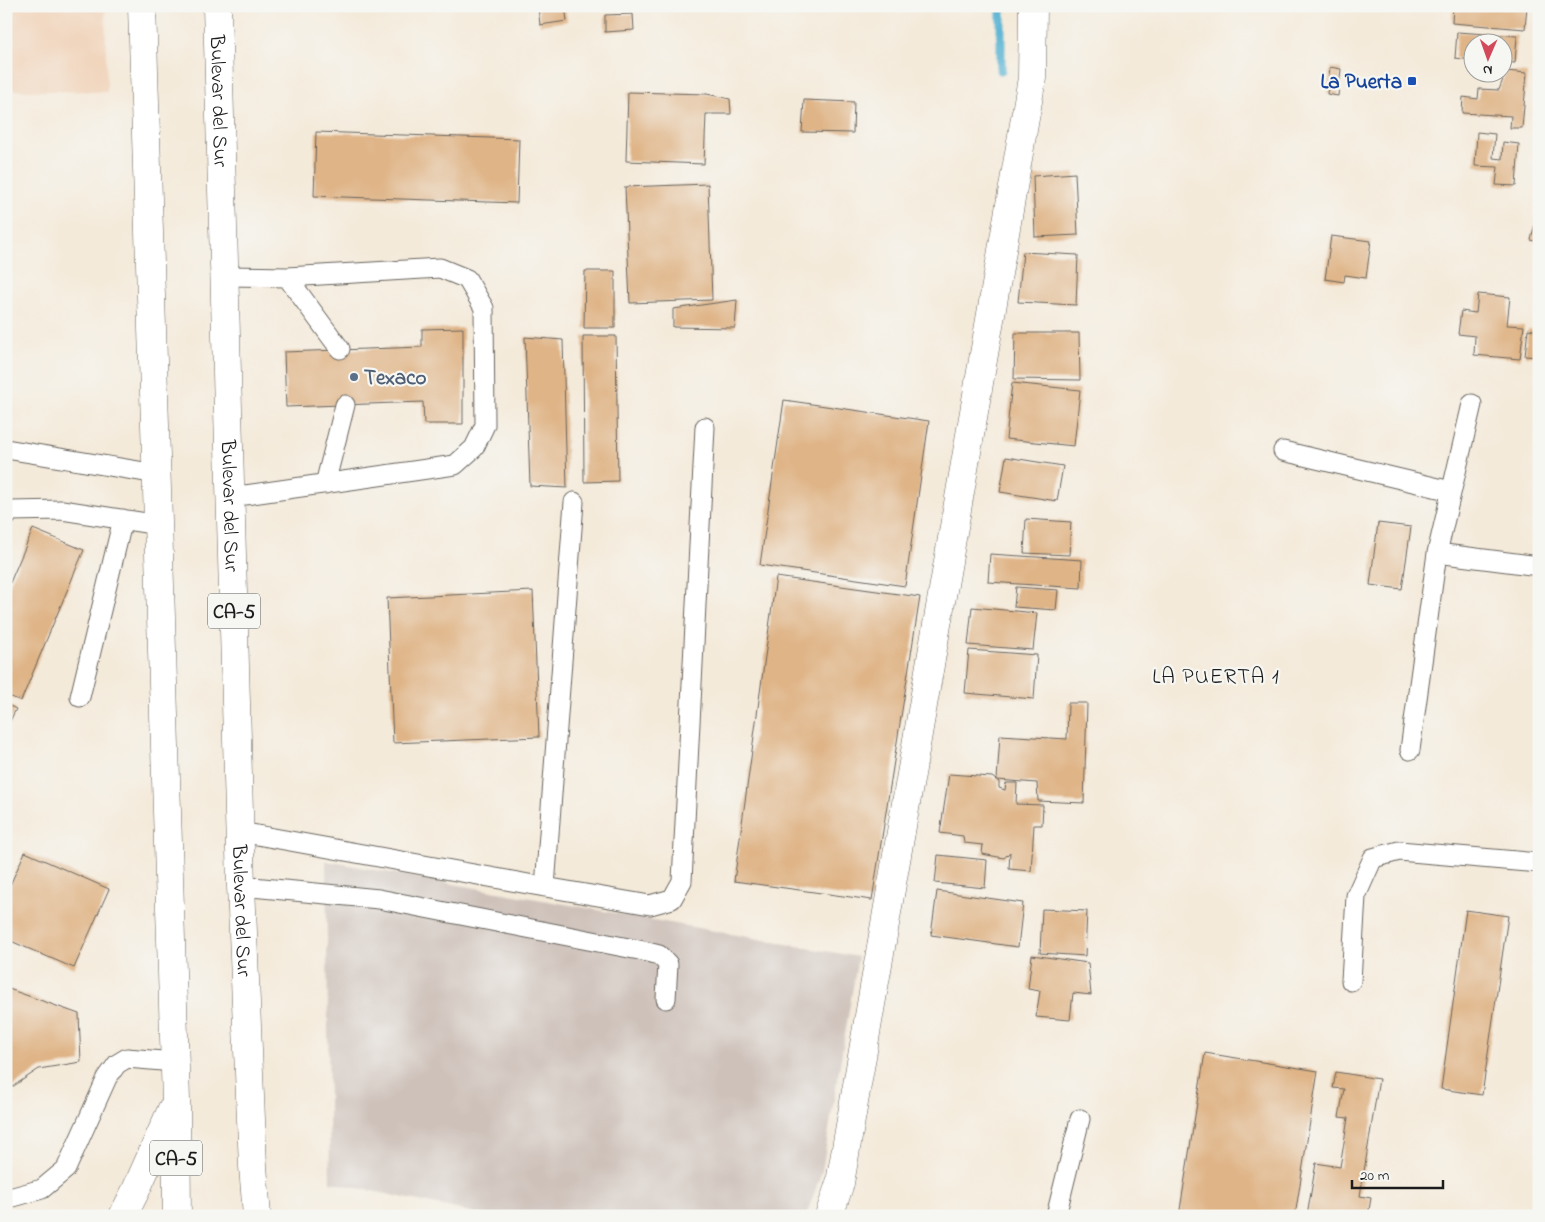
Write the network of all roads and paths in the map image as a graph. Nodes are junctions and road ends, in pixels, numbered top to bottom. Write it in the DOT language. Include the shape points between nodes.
graph roads {
  1 [pos="142,6"];
  2 [pos="218,6"];
  3 [pos="1034,6"];
  4 [pos="225,276"];
  5 [pos="287,277"];
  6 [pos="340,350"];
  7 [pos="1472,404"];
  8 [pos="344,405"];
  9 [pos="705,427"];
  10 [pos="6,449"];
  11 [pos="1283,451"];
  12 [pos="157,474"];
  13 [pos="325,484"];
  14 [pos="1451,491"];
  15 [pos="231,497"];
  16 [pos="574,502"];
  17 [pos="6,517"];
  18 [pos="123,519"];
  19 [pos="159,524"];
  20 [pos="1437,553"];
  21 [pos="1539,566"];
  22 [pos="80,697"];
  23 [pos="1410,750"];
  24 [pos="240,832"];
  25 [pos="1539,864"];
  26 [pos="242,886"];
  27 [pos="545,887"];
  28 [pos="1351,981"];
  29 [pos="666,998"];
  30 [pos="174,1062"];
  31 [pos="176,1101"];
  32 [pos="1080,1119"];
  33 [pos="253,1166"];
  34 [pos="6,1199"];
  35 [pos="123,1216"];
  36 [pos="177,1216"];
  37 [pos="257,1216"];
  38 [pos="270,1216"];
  39 [pos="829,1216"];
  40 [pos="1056,1216"];
  1 -- 12 [label="main road, CA-5"];
  2 -- 4 [label="main road, Bulevar del Sur / CA-5"];
  3 -- 39 [label="main road" via="1032,78 840,1183"];
  4 -- 5 [label="lane"];
  4 -- 15 [label="main road, Bulevar del Sur / CA-5"];
  5 -- 6 [label="lane"];
  5 -- 13 [label="lane" via="440,268 467,279 484,308 485,425 474,448 455,465"];
  7 -- 14 [label="lane"];
  8 -- 13 [label="lane"];
  9 -- 27 [label="lane" via="682,881 672,899 650,904"];
  10 -- 12 [label="lane"];
  11 -- 14 [label="lane"];
  12 -- 19 [label="main road, CA-5"];
  13 -- 15 [label="lane"];
  14 -- 20 [label="lane"];
  15 -- 24 [label="main road, Bulevar del Sur / CA-5"];
  16 -- 27 [label="lane"];
  17 -- 18 [label="lane" via="11,511 62,510"];
  18 -- 19 [label="lane"];
  18 -- 22 [label="lane"];
  19 -- 30 [label="main road, CA-5"];
  20 -- 21 [label="lane"];
  20 -- 23 [label="lane"];
  24 -- 26 [label="main road, Bulevar del Sur / CA-5"];
  24 -- 27 [label="lane"];
  25 -- 28 [label="lane" via="1399,851 1374,858 1356,896"];
  26 -- 29 [label="lane" via="379,899 659,955 668,964"];
  26 -- 33 [label="main road, Bulevar del Sur / CA-5"];
  30 -- 31 [label="main road, CA-5"];
  30 -- 34 [label="lane" via="127,1058 117,1064 107,1078 66,1169 42,1190"];
  31 -- 35 [label="main road"];
  31 -- 36 [label="main road, CA-5"];
  32 -- 40 [label="lane"];
  33 -- 37 [label="main road, Bulevar del Sur / CA-5"];
  33 -- 38 [label="main road"];
}
